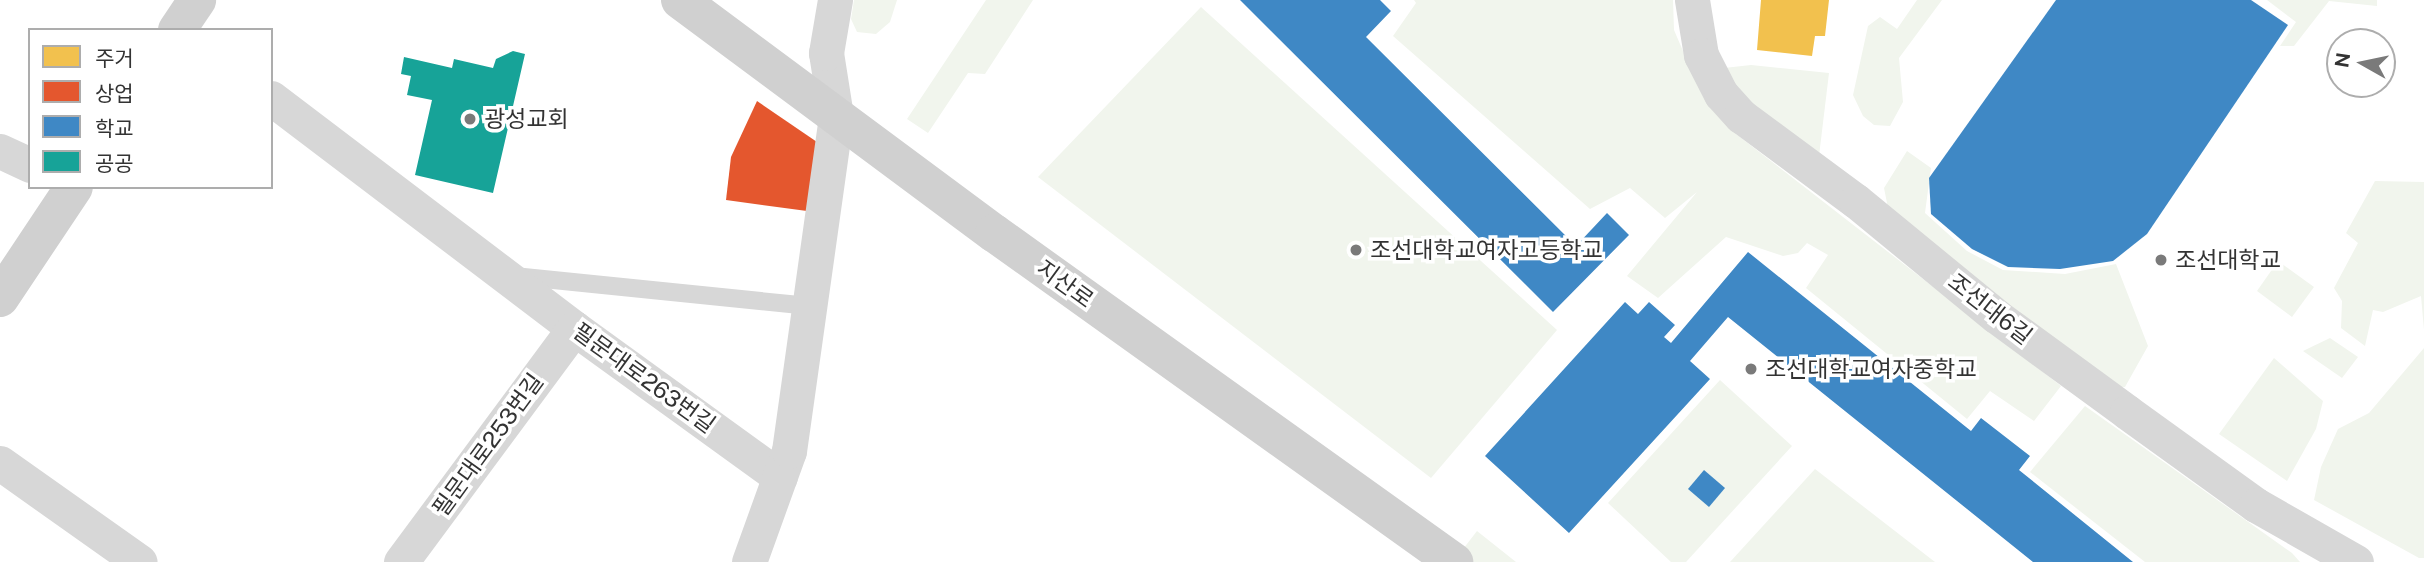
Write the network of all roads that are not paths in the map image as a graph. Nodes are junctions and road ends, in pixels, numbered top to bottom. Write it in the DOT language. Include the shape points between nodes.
graph roads {
  1 [pos="680,0"];
  2 [pos="835,0"];
  3 [pos="1692,0"];
  4 [pos="273,99"];
  5 [pos="836,116"];
  6 [pos="0,150"];
  7 [pos="28,164"];
  8 [pos="73,189"];
  9 [pos="511,276"];
  10 [pos="0,298"];
  11 [pos="809,306"];
  12 [pos="574,328"];
  13 [pos="0,463"];
  14 [pos="779,477"];
  15 [pos="140,562"];
  16 [pos="401,562"];
  17 [pos="749,562"];
  18 [pos="1454,562"];
  19 [pos="2356,562"];
  1 -- 5 [label="street, 지산로"];
  2 -- 5 [label="street" via="826,53"];
  3 -- 19 [label="street, 조선대6길" via="1701,55 1721,94 1741,116 1856,201 1996,316 2256,505"];
  4 -- 9 [label="street, 필문대로263번길"];
  5 -- 11 [label="street"];
  5 -- 18 [label="street, 지산로"];
  6 -- 7 [label="street"];
  8 -- 10 [label="street"];
  9 -- 11 [label="lane, 필문대로263번길"];
  9 -- 12 [label="street, 필문대로263번길"];
  11 -- 14 [label="street" via="789,451"];
  12 -- 14 [label="street, 필문대로263번길"];
  12 -- 16 [label="street, 필문대로253번길"];
  13 -- 15 [label="street"];
  14 -- 17 [label="street"];
}
